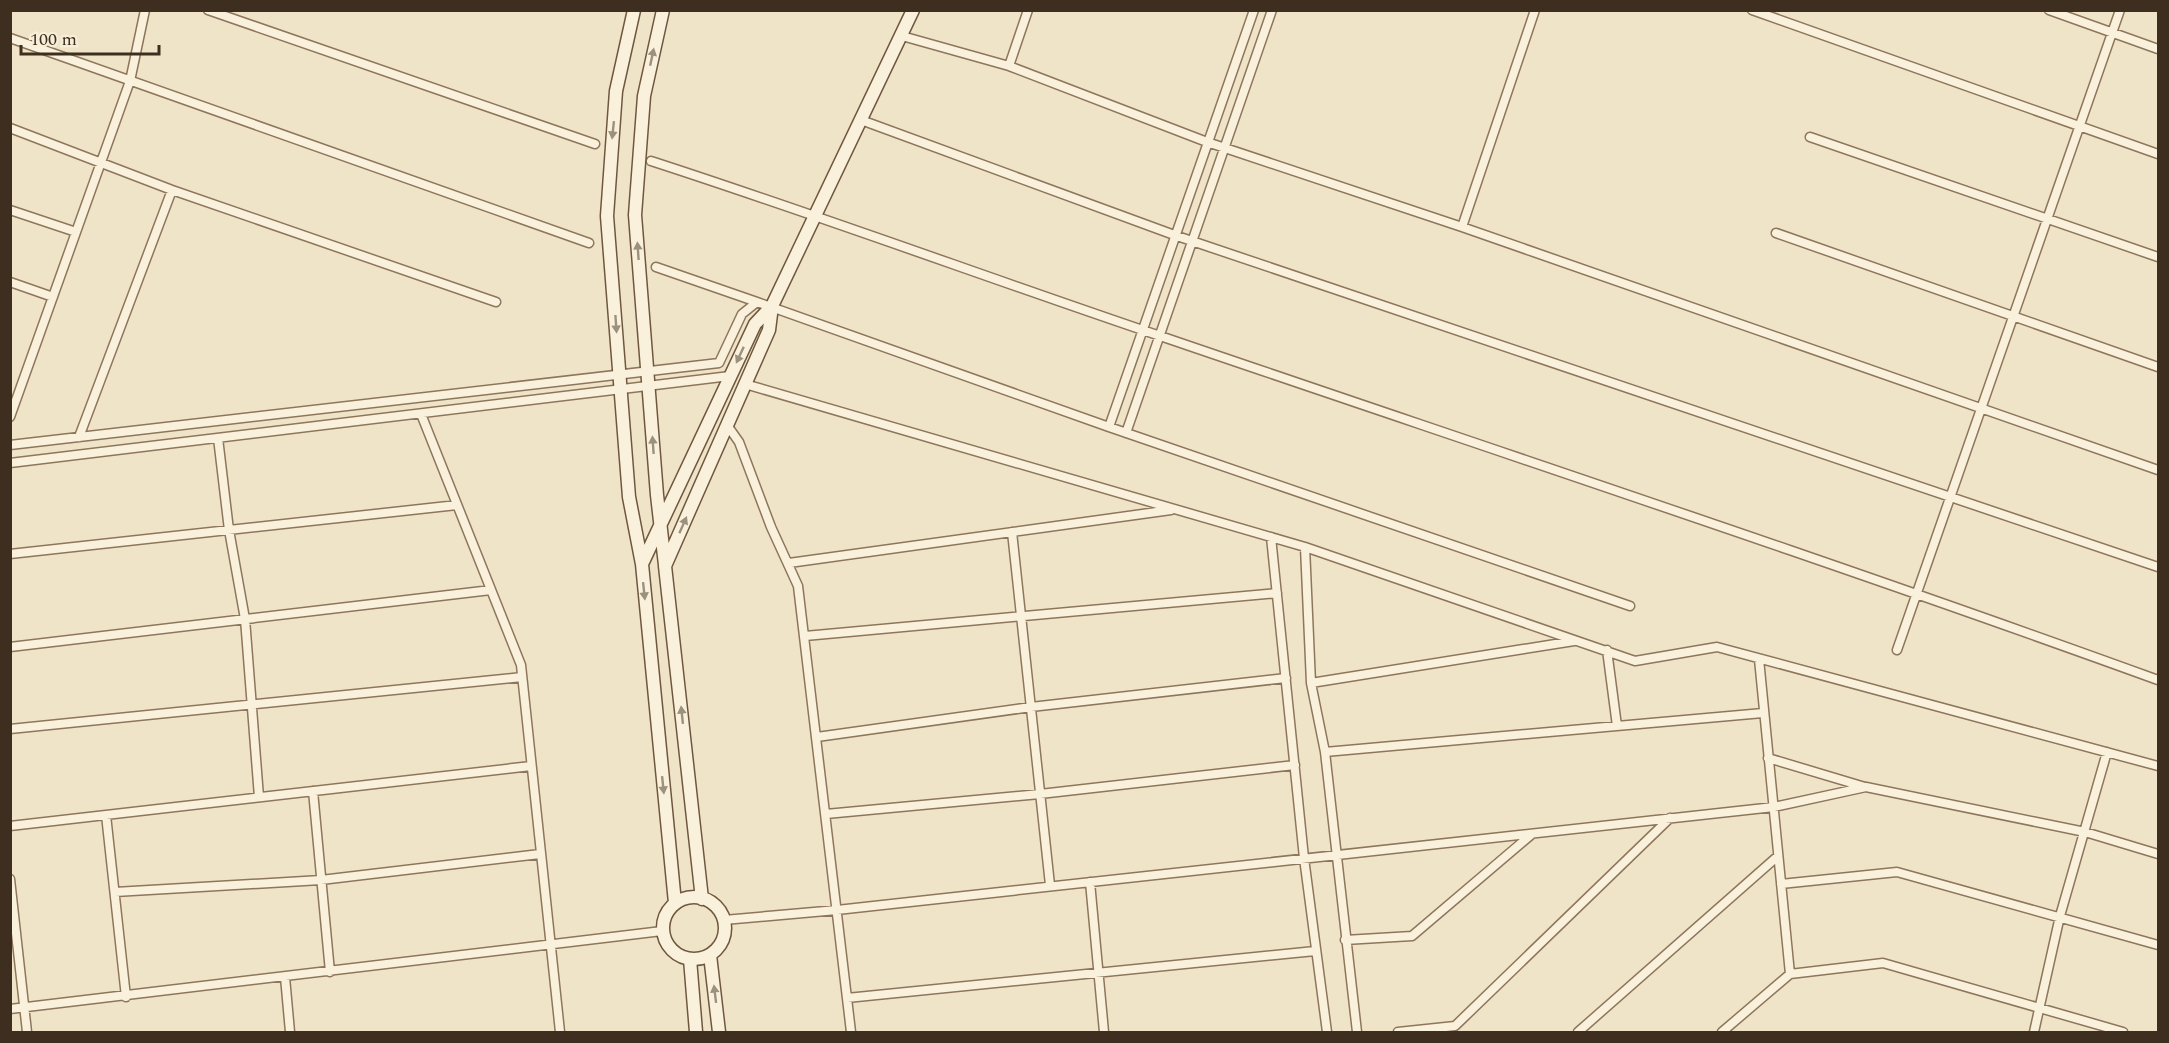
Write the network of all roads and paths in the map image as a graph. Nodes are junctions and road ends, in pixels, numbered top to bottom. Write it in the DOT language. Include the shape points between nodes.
graph roads {
  1 [pos="145,10"];
  2 [pos="208,10"];
  3 [pos="634,10"];
  4 [pos="663,10"];
  5 [pos="913,10"];
  6 [pos="1028,10"];
  7 [pos="1254,10"];
  8 [pos="1272,10"];
  9 [pos="1534,10"];
  10 [pos="1752,10"];
  11 [pos="2049,10"];
  12 [pos="2120,10"];
  13 [pos="2112,33"];
  14 [pos="902,36"];
  15 [pos="10,38"];
  16 [pos="2158,49"];
  17 [pos="1010,66"];
  18 [pos="130,81"];
  19 [pos="861,120"];
  20 [pos="2079,127"];
  21 [pos="10,128"];
  22 [pos="1810,137"];
  23 [pos="1207,142"];
  24 [pos="595,144"];
  25 [pos="1225,148"];
  26 [pos="2158,154"];
  27 [pos="651,161"];
  28 [pos="102,162"];
  29 [pos="172,190"];
  30 [pos="10,210"];
  31 [pos="814,214"];
  32 [pos="2047,219"];
  33 [pos="1462,227"];
  34 [pos="76,232"];
  35 [pos="1776,233"];
  36 [pos="1177,236"];
  37 [pos="1192,241"];
  38 [pos="589,243"];
  39 [pos="2158,257"];
  40 [pos="656,267"];
  41 [pos="10,282"];
  42 [pos="53,297"];
  43 [pos="496,302"];
  44 [pos="757,302"];
  45 [pos="772,306"];
  46 [pos="2013,316"];
  47 [pos="1142,330"];
  48 [pos="1159,336"];
  49 [pos="2158,367"];
  50 [pos="647,371"];
  51 [pos="620,375"];
  52 [pos="730,376"];
  53 [pos="745,384"];
  54 [pos="648,386"];
  55 [pos="621,390"];
  56 [pos="1981,409"];
  57 [pos="421,414"];
  58 [pos="10,417"];
  59 [pos="727,425"];
  60 [pos="1109,427"];
  61 [pos="1126,432"];
  62 [pos="79,437"];
  63 [pos="218,438"];
  64 [pos="10,445"];
  65 [pos="10,463"];
  66 [pos="2158,470"];
  67 [pos="1951,495"];
  68 [pos="458,505"];
  69 [pos="1176,509"];
  70 [pos="660,524"];
  71 [pos="229,530"];
  72 [pos="1012,532"];
  73 [pos="1271,537"];
  74 [pos="1305,547"];
  75 [pos="10,554"];
  76 [pos="789,563"];
  77 [pos="642,564"];
  78 [pos="665,566"];
  79 [pos="2158,567"];
  80 [pos="491,590"];
  81 [pos="1917,592"];
  82 [pos="1277,593"];
  83 [pos="1630,606"];
  84 [pos="1021,617"];
  85 [pos="246,619"];
  86 [pos="805,636"];
  87 [pos="1577,641"];
  88 [pos="10,647"];
  89 [pos="1607,650"];
  90 [pos="1897,650"];
  91 [pos="1759,659"];
  92 [pos="522,677"];
  93 [pos="1286,678"];
  94 [pos="2158,680"];
  95 [pos="1311,683"];
  96 [pos="251,704"];
  97 [pos="1031,707"];
  98 [pos="1763,713"];
  99 [pos="1617,726"];
  100 [pos="10,729"];
  101 [pos="817,737"];
  102 [pos="1325,752"];
  103 [pos="2107,752"];
  104 [pos="1768,758"];
  105 [pos="1296,765"];
  106 [pos="531,766"];
  107 [pos="2158,766"];
  108 [pos="1866,788"];
  109 [pos="313,791"];
  110 [pos="1040,794"];
  111 [pos="259,797"];
  112 [pos="1774,807"];
  113 [pos="826,814"];
  114 [pos="106,815"];
  115 [pos="1670,818"];
  116 [pos="10,826"];
  117 [pos="2085,832"];
  118 [pos="1533,833"];
  119 [pos="540,854"];
  120 [pos="1335,854"];
  121 [pos="2158,854"];
  122 [pos="1778,856"];
  123 [pos="1304,858"];
  124 [pos="10,879"];
  125 [pos="321,880"];
  126 [pos="1090,882"];
  127 [pos="1781,884"];
  128 [pos="1050,885"];
  129 [pos="115,892"];
  130 [pos="702,898"];
  131 [pos="675,903"];
  132 [pos="837,910"];
  133 [pos="2060,916"];
  134 [pos="724,920"];
  135 [pos="662,931"];
  136 [pos="1345,940"];
  137 [pos="549,945"];
  138 [pos="2158,945"];
  139 [pos="1315,951"];
  140 [pos="710,955"];
  141 [pos="690,959"];
  142 [pos="330,972"];
  143 [pos="1097,974"];
  144 [pos="1790,974"];
  145 [pos="285,977"];
  146 [pos="126,997"];
  147 [pos="847,998"];
  148 [pos="24,1007"];
  149 [pos="2041,1008"];
  150 [pos="10,1009"];
  151 [pos="27,1032"];
  152 [pos="291,1032"];
  153 [pos="560,1032"];
  154 [pos="696,1032"];
  155 [pos="719,1032"];
  156 [pos="851,1032"];
  157 [pos="1104,1032"];
  158 [pos="1327,1032"];
  159 [pos="1357,1032"];
  160 [pos="1398,1032"];
  161 [pos="1578,1032"];
  162 [pos="1722,1032"];
  163 [pos="2034,1032"];
  164 [pos="2123,1032"];
  1 -- 18 [label="street"];
  2 -- 24 [label="street"];
  3 -- 51 [label="street, one-way" via="616,91 607,216"];
  50 -- 4 [label="street, one-way" via="636,195 644,96"];
  5 -- 14 [label="street"];
  6 -- 17 [label="street"];
  7 -- 23 [label="street"];
  8 -- 25 [label="street"];
  9 -- 33 [label="street"];
  10 -- 20 [label="street"];
  11 -- 13 [label="street"];
  12 -- 13 [label="street"];
  13 -- 16 [label="street"];
  13 -- 20 [label="street"];
  14 -- 17 [label="street"];
  14 -- 19 [label="street"];
  15 -- 18 [label="street"];
  17 -- 23 [label="street"];
  18 -- 28 [label="street"];
  18 -- 38 [label="street"];
  19 -- 31 [label="street"];
  19 -- 36 [label="street"];
  20 -- 26 [label="street"];
  20 -- 32 [label="street"];
  21 -- 28 [label="street"];
  22 -- 32 [label="street"];
  23 -- 25 [label="street"];
  23 -- 36 [label="street"];
  25 -- 33 [label="street"];
  25 -- 37 [label="street"];
  27 -- 31 [label="street"];
  28 -- 29 [label="street"];
  28 -- 34 [label="street"];
  29 -- 43 [label="street"];
  29 -- 62 [label="street"];
  30 -- 34 [label="street"];
  31 -- 45 [label="street"];
  31 -- 47 [label="street"];
  32 -- 39 [label="street"];
  32 -- 46 [label="street"];
  33 -- 56 [label="street"];
  34 -- 42 [label="street"];
  35 -- 46 [label="street"];
  36 -- 37 [label="street"];
  36 -- 47 [label="street"];
  37 -- 48 [label="street"];
  37 -- 67 [label="street"];
  40 -- 44 [label="street"];
  41 -- 42 [label="street"];
  42 -- 58 [label="street"];
  44 -- 45 [label="street"];
  44 -- 50 [label="street" via="742,314 719,363"];
  45 -- 52 [label="street, one-way" via="755,324"];
  45 -- 53 [label="street" via="769,330"];
  45 -- 60 [label="street"];
  46 -- 49 [label="street"];
  46 -- 56 [label="street"];
  47 -- 48 [label="street"];
  47 -- 60 [label="street"];
  48 -- 61 [label="street"];
  48 -- 81 [label="street"];
  50 -- 51 [label="street"];
  50 -- 54 [label="street"];
  51 -- 55 [label="street"];
  51 -- 62 [label="street"];
  52 -- 54 [label="street"];
  52 -- 70 [label="street"];
  53 -- 59 [label="street"];
  53 -- 69 [label="street"];
  54 -- 55 [label="street"];
  70 -- 54 [label="street, one-way"];
  55 -- 57 [label="street"];
  55 -- 77 [label="street" via="629,497"];
  56 -- 66 [label="street"];
  56 -- 67 [label="street"];
  57 -- 63 [label="street"];
  57 -- 68 [label="street"];
  59 -- 76 [label="street" via="739,442"];
  78 -- 59 [label="street, one-way"];
  60 -- 61 [label="street"];
  61 -- 83 [label="street"];
  62 -- 64 [label="street"];
  63 -- 65 [label="street"];
  63 -- 71 [label="street"];
  67 -- 79 [label="street"];
  67 -- 81 [label="street"];
  68 -- 71 [label="street"];
  68 -- 80 [label="street"];
  69 -- 72 [label="street"];
  69 -- 73 [label="street"];
  70 -- 77 [label="street"];
  70 -- 78 [label="street"];
  71 -- 75 [label="street"];
  71 -- 85 [label="street"];
  72 -- 76 [label="street"];
  72 -- 84 [label="street"];
  73 -- 74 [label="street"];
  73 -- 82 [label="street"];
  74 -- 87 [label="street"];
  74 -- 95 [label="street"];
  76 -- 86 [label="street" via="798,586"];
  77 -- 131 [label="street, one-way"];
  130 -- 78 [label="street, one-way"];
  80 -- 85 [label="street"];
  80 -- 92 [label="street" via="521,664"];
  81 -- 90 [label="street"];
  81 -- 94 [label="street"];
  82 -- 84 [label="street"];
  82 -- 93 [label="street"];
  84 -- 86 [label="street"];
  84 -- 97 [label="street"];
  85 -- 88 [label="street"];
  85 -- 96 [label="street"];
  86 -- 101 [label="street"];
  87 -- 89 [label="street"];
  87 -- 95 [label="street"];
  89 -- 91 [label="street" via="1635,661 1717,647"];
  89 -- 99 [label="street"];
  91 -- 98 [label="street"];
  91 -- 103 [label="street"];
  92 -- 96 [label="street"];
  92 -- 106 [label="street"];
  93 -- 97 [label="street"];
  93 -- 105 [label="street"];
  95 -- 102 [label="street"];
  96 -- 100 [label="street"];
  96 -- 111 [label="street"];
  97 -- 101 [label="street"];
  97 -- 110 [label="street"];
  98 -- 99 [label="street"];
  98 -- 104 [label="street"];
  99 -- 102 [label="street"];
  101 -- 113 [label="street"];
  102 -- 120 [label="street"];
  103 -- 107 [label="street"];
  103 -- 117 [label="street"];
  104 -- 108 [label="street"];
  104 -- 112 [label="street"];
  105 -- 110 [label="street"];
  105 -- 123 [label="street"];
  106 -- 109 [label="street"];
  106 -- 119 [label="street"];
  108 -- 112 [label="street"];
  108 -- 117 [label="street"];
  109 -- 111 [label="street"];
  109 -- 125 [label="street"];
  110 -- 113 [label="street"];
  110 -- 128 [label="street"];
  111 -- 114 [label="street"];
  112 -- 115 [label="street"];
  112 -- 122 [label="street"];
  113 -- 132 [label="street"];
  114 -- 116 [label="street"];
  114 -- 129 [label="street"];
  115 -- 118 [label="street"];
  115 -- 160 [label="street" via="1455,1026"];
  117 -- 121 [label="street"];
  117 -- 133 [label="street"];
  118 -- 120 [label="street"];
  118 -- 136 [label="street" via="1412,936"];
  119 -- 125 [label="street"];
  119 -- 137 [label="street"];
  120 -- 123 [label="street"];
  120 -- 136 [label="street"];
  122 -- 127 [label="street"];
  122 -- 161 [label="street"];
  123 -- 126 [label="street"];
  123 -- 139 [label="street"];
  124 -- 148 [label="street"];
  125 -- 129 [label="street"];
  125 -- 142 [label="street"];
  126 -- 128 [label="street"];
  126 -- 143 [label="street"];
  127 -- 133 [label="street" via="1897,872"];
  127 -- 144 [label="street"];
  128 -- 132 [label="street"];
  129 -- 146 [label="street"];
  130 -- 131 [label="street" via="684,898"];
  130 -- 134 [label="street" via="713,903"];
  131 -- 135 [label="street"];
  132 -- 134 [label="street"];
  132 -- 147 [label="street"];
  133 -- 138 [label="street"];
  133 -- 149 [label="street"];
  134 -- 140 [label="street" via="723,940"];
  135 -- 137 [label="street"];
  135 -- 141 [label="street" via="671,950"];
  136 -- 159 [label="street"];
  137 -- 142 [label="street"];
  137 -- 153 [label="street"];
  139 -- 143 [label="street"];
  139 -- 158 [label="street"];
  140 -- 141 [label="street"];
  155 -- 140 [label="street, one-way"];
  141 -- 154 [label="street"];
  142 -- 145 [label="street"];
  143 -- 147 [label="street"];
  143 -- 157 [label="street"];
  144 -- 149 [label="street" via="1883,963"];
  144 -- 162 [label="street"];
  145 -- 146 [label="street"];
  145 -- 152 [label="street"];
  146 -- 148 [label="street"];
  147 -- 156 [label="street"];
  148 -- 150 [label="street"];
  148 -- 151 [label="street"];
  149 -- 163 [label="street"];
  149 -- 164 [label="street"];
}
